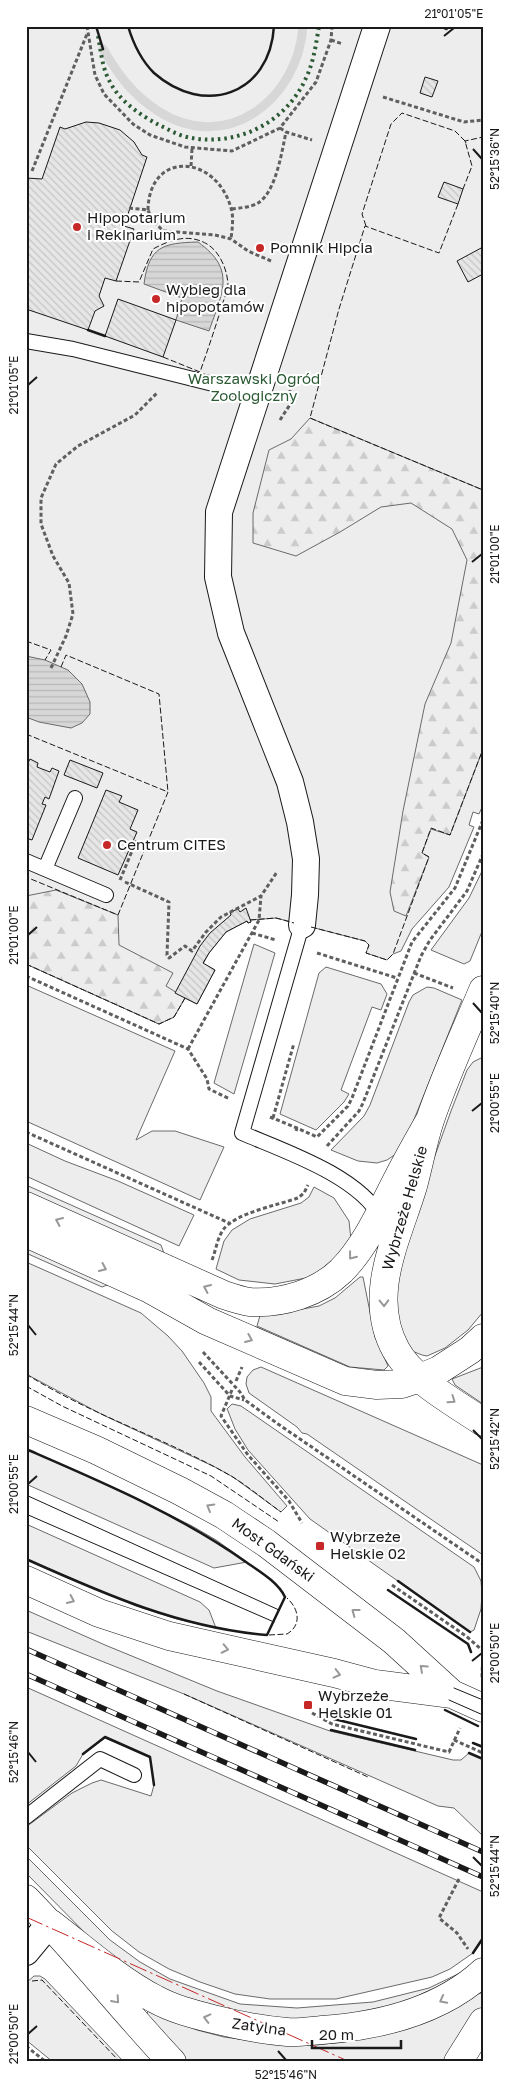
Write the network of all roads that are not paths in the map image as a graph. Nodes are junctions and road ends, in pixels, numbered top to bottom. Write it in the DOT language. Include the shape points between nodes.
graph roads {
  1 [pos="377,26"];
  2 [pos="26,341"];
  3 [pos="257,395"];
  4 [pos="75,798"];
  5 [pos="26,861"];
  6 [pos="45,869"];
  7 [pos="106,895"];
  8 [pos="299,936"];
  9 [pos="470,990"];
  10 [pos="483,1040"];
  11 [pos="454,1060"];
  12 [pos="430,1120"];
  13 [pos="26,1206"];
  14 [pos="379,1215"];
  15 [pos="26,1234"];
  16 [pos="389,1255"];
  17 [pos="483,1338"];
  18 [pos="420,1378"];
  19 [pos="26,1412"];
  20 [pos="26,1420"];
  21 [pos="483,1422"];
  22 [pos="72,1439"];
  23 [pos="26,1580"];
  24 [pos="452,1694"];
  25 [pos="472,1716"];
  26 [pos="134,1775"];
  27 [pos="26,1817"];
  28 [pos="26,1898"];
  29 [pos="50,1923"];
  30 [pos="26,1952"];
  31 [pos="478,1964"];
  32 [pos="483,2022"];
  33 [pos="172,2062"];
  34 [pos="458,2062"];
  1 -- 3 [label="street"];
  2 -- 3 [label="lane" via="73,349"];
  3 -- 8 [label="street" via="219,512 218,577 231,633 290,782 300,822 306,859"];
  4 -- 6 [label="lane"];
  5 -- 6 [label="lane"];
  6 -- 7 [label="lane"];
  8 -- 14 [label="lane" via="242,1133 338,1177"];
  9 -- 11 [label="main road, Wybrzeże Helskie"];
  10 -- 11 [label="main road"];
  11 -- 12 [label="main road, Wybrzeże Helskie"];
  12 -- 14 [label="main road"];
  12 -- 16 [label="main road, Wybrzeże Helskie" via="413,1186"];
  14 -- 13 [label="main road, one-way" via="341,1271 320,1286 275,1302 249,1302 224,1295"];
  14 -- 16 [label="lane" via="387,1234"];
  15 -- 18 [label="main road, one-way" via="150,1289 208,1321 345,1381 402,1384"];
  16 -- 18 [label="main road, Wybrzeże Helskie, one-way" via="384,1298 388,1332 406,1366"];
  17 -- 18 [label="main road" via="439,1370"];
  18 -- 21 [label="main road, Wybrzeże Helskie, one-way"];
  19 -- 22 [label="main road"];
  20 -- 22 [label="main road"];
  24 -- 22 [label="main road, Most Gdański, one-way" via="394,1641 241,1526 180,1490"];
  23 -- 24 [label="main road, Most Gdański, one-way" via="99,1613 169,1636 376,1684"];
  24 -- 25 [label="main road, Most Gdański"];
  26 -- 27 [label="lane" via="100,1759"];
  28 -- 29 [label="main road, Zatylna"];
  29 -- 30 [label="street"];
  31 -- 29 [label="main road, Zatylna, one-way" via="458,1991 423,2010 348,2028 290,2032 223,2022 157,2000 127,1982"];
  29 -- 33 [label="main road, Zatylna, one-way"];
  32 -- 34 [label="main road"];
}
